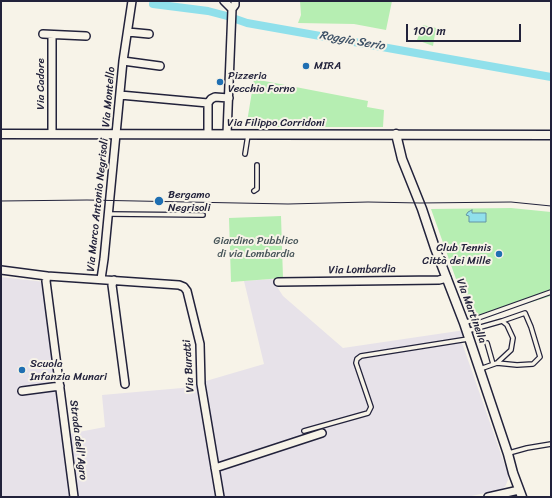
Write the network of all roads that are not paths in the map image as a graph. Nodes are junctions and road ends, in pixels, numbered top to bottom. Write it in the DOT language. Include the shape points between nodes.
graph roads {
  1 [pos="132,1"];
  2 [pos="224,1"];
  3 [pos="236,1"];
  4 [pos="232,12"];
  5 [pos="128,32"];
  6 [pos="43,34"];
  7 [pos="52,34"];
  8 [pos="149,34"];
  9 [pos="86,36"];
  10 [pos="123,61"];
  11 [pos="160,66"];
  12 [pos="120,95"];
  13 [pos="229,98"];
  14 [pos="208,103"];
  15 [pos="52,133"];
  16 [pos="1,134"];
  17 [pos="117,134"];
  18 [pos="208,134"];
  19 [pos="227,134"];
  20 [pos="248,134"];
  21 [pos="396,134"];
  22 [pos="551,135"];
  23 [pos="245,154"];
  24 [pos="257,165"];
  25 [pos="254,191"];
  26 [pos="109,214"];
  27 [pos="203,215"];
  28 [pos="1,270"];
  29 [pos="47,276"];
  30 [pos="447,278"];
  31 [pos="101,279"];
  32 [pos="114,280"];
  33 [pos="278,282"];
  34 [pos="551,292"];
  35 [pos="502,321"];
  36 [pos="464,323"];
  37 [pos="482,327"];
  38 [pos="484,332"];
  39 [pos="468,335"];
  40 [pos="487,343"];
  41 [pos="495,363"];
  42 [pos="480,369"];
  43 [pos="125,384"];
  44 [pos="60,386"];
  45 [pos="22,391"];
  46 [pos="304,431"];
  47 [pos="322,433"];
  48 [pos="551,444"];
  49 [pos="508,454"];
  50 [pos="215,468"];
  51 [pos="520,494"];
  52 [pos="74,497"];
  53 [pos="220,497"];
  54 [pos="488,497"];
  1 -- 5 [label="street, Via Montello"];
  2 -- 4 [label="street"];
  3 -- 4 [label="street"];
  4 -- 13 [label="street"];
  5 -- 8 [label="street"];
  5 -- 10 [label="street, Via Montello"];
  6 -- 7 [label="street"];
  7 -- 9 [label="street"];
  7 -- 15 [label="street, Via Cadore"];
  10 -- 11 [label="street, Via Montello"];
  10 -- 12 [label="street, Via Montello"];
  12 -- 14 [label="street"];
  12 -- 17 [label="street, Via Montello"];
  13 -- 14 [label="street" via="215,97"];
  13 -- 19 [label="street"];
  14 -- 18 [label="street"];
  15 -- 16 [label="street, Via Filippo Corridoni"];
  15 -- 17 [label="street, Via Filippo Corridoni"];
  17 -- 18 [label="street, Via Filippo Corridoni"];
  17 -- 26 [label="street, Via Marco Antonio Negrisoli"];
  18 -- 19 [label="street, Via Filippo Corridoni"];
  19 -- 20 [label="street, Via Filippo Corridoni"];
  20 -- 21 [label="street, Via Filippo Corridoni"];
  20 -- 23 [label="lane"];
  21 -- 22 [label="street, Via Filippo Corridoni"];
  21 -- 30 [label="street, Via Martinella" via="402,159"];
  24 -- 25 [label="lane" via="257,189"];
  26 -- 27 [label="lane"];
  26 -- 31 [label="street, Via Marco Antonio Negrisoli"];
  28 -- 29 [label="street, Via Buratti"];
  29 -- 31 [label="street, Via Buratti"];
  29 -- 44 [label="street, Strada dell'Agro"];
  30 -- 33 [label="street, Via Lombardia"];
  30 -- 36 [label="street, Via Martinella"];
  31 -- 32 [label="street, Via Buratti"];
  32 -- 43 [label="street" via="112,285"];
  32 -- 50 [label="street, Via Buratti" via="179,285 187,291 200,344 201,384"];
  34 -- 36 [label="lane"];
  35 -- 37 [label="lane"];
  35 -- 41 [label="lane" via="507,325 513,338 511,350"];
  35 -- 41 [label="lane" via="525,313 532,327 540,357 533,364"];
  36 -- 39 [label="street, Via Martinella"];
  37 -- 38 [label="lane"];
  37 -- 39 [label="lane"];
  39 -- 42 [label="street, Via Martinella"];
  39 -- 46 [label="lane" via="361,356 356,363 371,407 368,413"];
  40 -- 41 [label="lane"];
  41 -- 42 [label="lane"];
  42 -- 49 [label="street, Via Martinella"];
  44 -- 45 [label="street, Strada dell'Agro"];
  44 -- 52 [label="street, Strada dell'Agro"];
  47 -- 50 [label="street"];
  48 -- 49 [label="lane"];
  49 -- 51 [label="street, Via Martinella"];
  50 -- 53 [label="street, Via Buratti"];
  51 -- 54 [label="street"];
}
